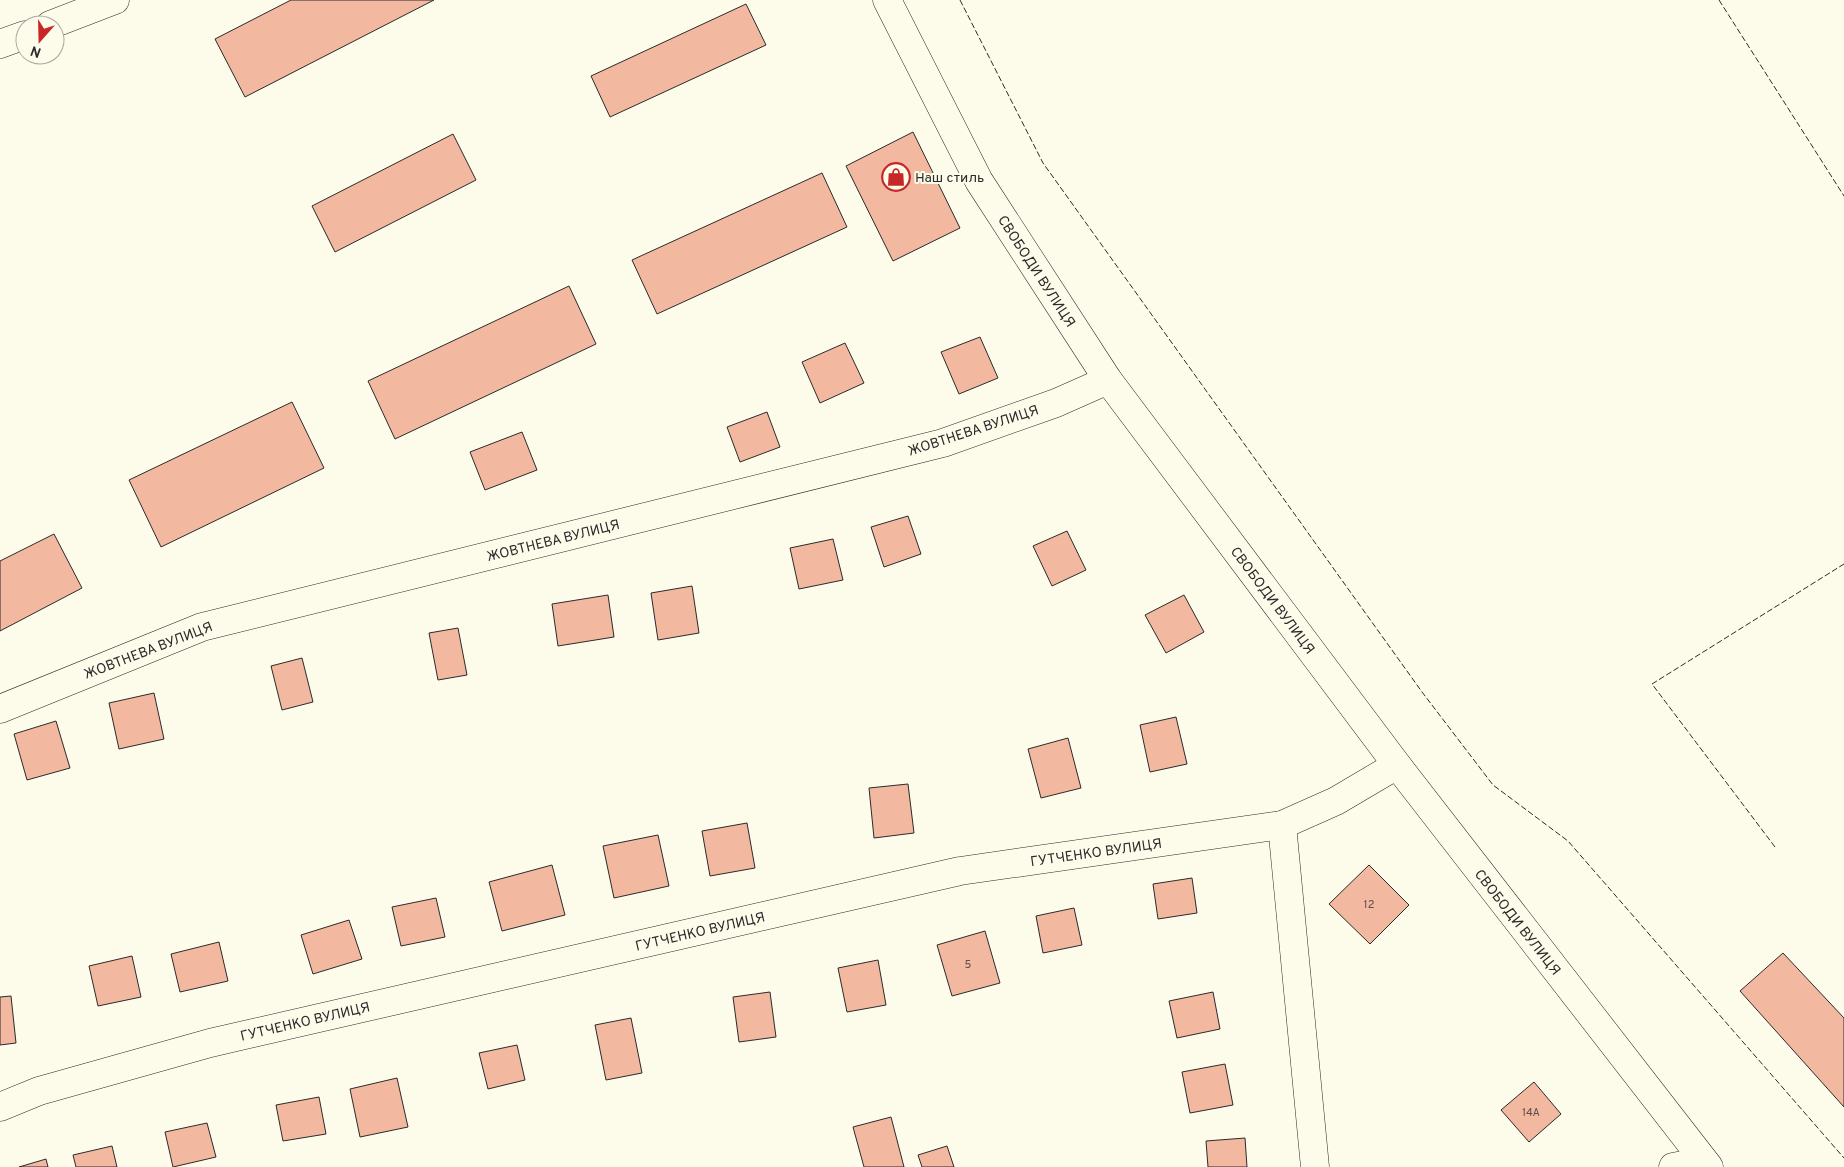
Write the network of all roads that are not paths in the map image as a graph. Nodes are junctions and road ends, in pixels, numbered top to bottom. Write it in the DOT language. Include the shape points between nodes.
graph roads {
  1 [pos="115,0"];
  2 [pos="886,0"];
  3 [pos="65,19"];
  4 [pos="15,39"];
  5 [pos="0,44"];
  6 [pos="1108,380"];
  7 [pos="0,709"];
  8 [pos="1397,765"];
  9 [pos="1282,826"];
  10 [pos="0,1108"];
  11 [pos="1706,1164"];
  12 [pos="1315,1167"];
  13 [pos="1673,1167"];
  1 -- 3 [label="street"];
  2 -- 6 [label="street, СВОБОДИ ВУЛИЦЯ" via="980,181"];
  4 -- 5 [label="street"];
  6 -- 7 [label="street, ЖОВТНЕВА ВУЛИЦЯ" via="1056,403 943,443 202,627"];
  6 -- 8 [label="street, СВОБОДИ ВУЛИЦЯ"];
  8 -- 9 [label="street, ГУТЧЕНКО ВУЛИЦЯ" via="1336,801"];
  8 -- 11 [label="street, СВОБОДИ ВУЛИЦЯ"];
  9 -- 10 [label="street, ГУТЧЕНКО ВУЛИЦЯ" via="960,871 210,1043 39,1091"];
  9 -- 12 [label="street"];
  11 -- 13 [label="street"];
}
